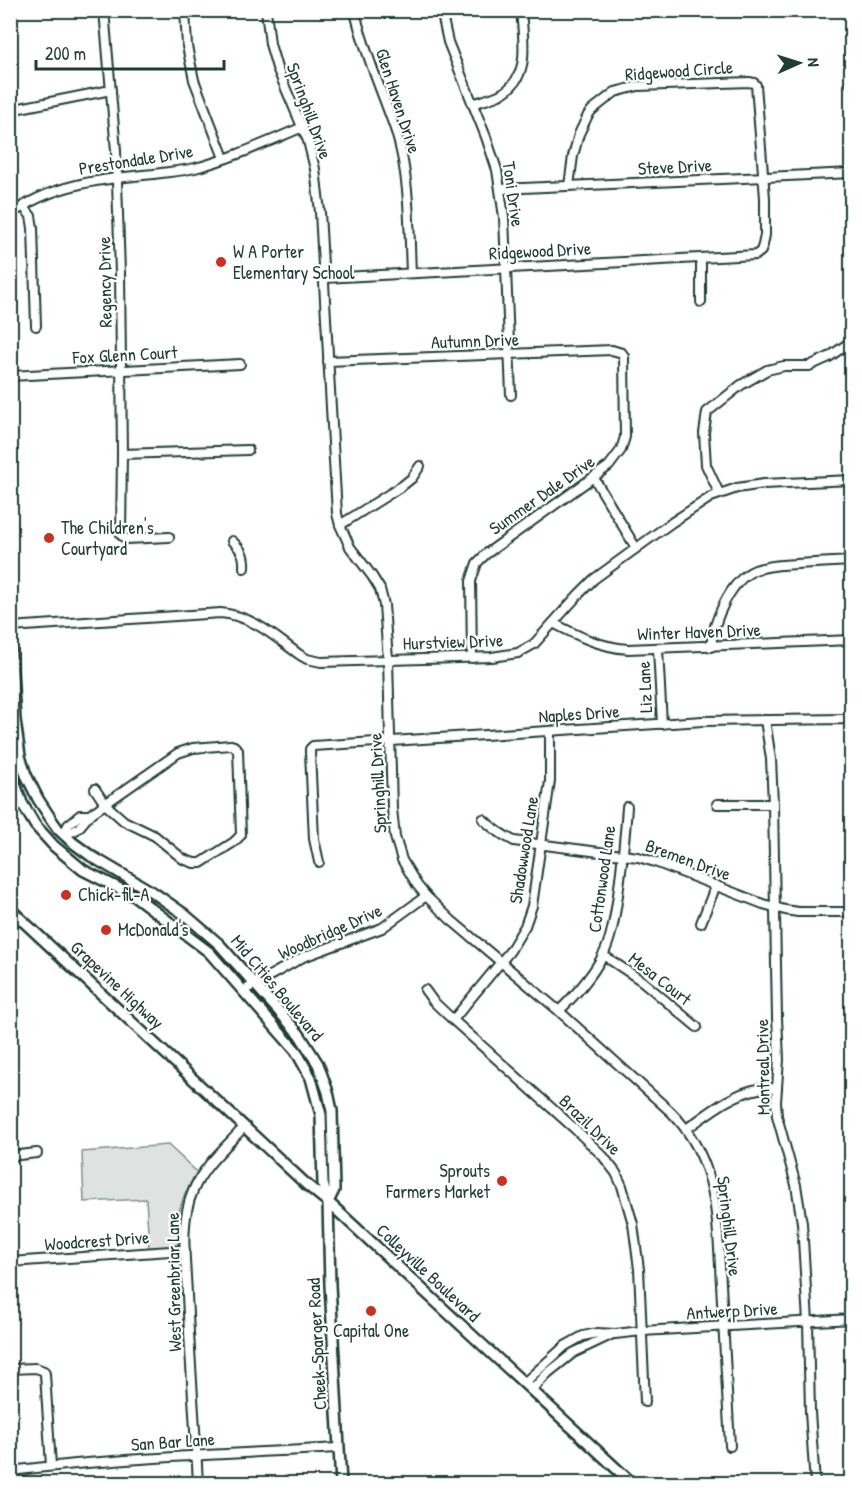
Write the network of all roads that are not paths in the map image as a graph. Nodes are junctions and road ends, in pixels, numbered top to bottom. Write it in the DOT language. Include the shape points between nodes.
graph roads {
  1 [pos="104,10"];
  2 [pos="184,10"];
  3 [pos="266,10"];
  4 [pos="356,10"];
  5 [pos="441,10"];
  6 [pos="521,10"];
  7 [pos="111,90"];
  8 [pos="472,104"];
  9 [pos="10,110"];
  10 [pos="303,127"];
  11 [pos="224,158"];
  12 [pos="852,173"];
  13 [pos="117,178"];
  14 [pos="764,178"];
  15 [pos="569,186"];
  16 [pos="501,189"];
  17 [pos="23,206"];
  18 [pos="10,215"];
  19 [pos="759,254"];
  20 [pos="701,259"];
  21 [pos="506,268"];
  22 [pos="411,273"];
  23 [pos="324,278"];
  24 [pos="701,302"];
  25 [pos="36,326"];
  26 [pos="852,344"];
  27 [pos="622,353"];
  28 [pos="509,354"];
  29 [pos="328,361"];
  30 [pos="240,364"];
  31 [pos="120,370"];
  32 [pos="10,376"];
  33 [pos="511,395"];
  34 [pos="248,450"];
  35 [pos="122,453"];
  36 [pos="420,466"];
  37 [pos="594,478"];
  38 [pos="852,480"];
  39 [pos="719,493"];
  40 [pos="340,525"];
  41 [pos="170,537"];
  42 [pos="232,541"];
  43 [pos="636,548"];
  44 [pos="852,561"];
  45 [pos="244,568"];
  46 [pos="553,623"];
  47 [pos="10,627"];
  48 [pos="10,640"];
  49 [pos="852,640"];
  50 [pos="711,647"];
  51 [pos="658,649"];
  52 [pos="472,658"];
  53 [pos="388,660"];
  54 [pos="13,720"];
  55 [pos="765,720"];
  56 [pos="852,722"];
  57 [pos="662,724"];
  58 [pos="550,731"];
  59 [pos="391,741"];
  60 [pos="10,770"];
  61 [pos="95,789"];
  62 [pos="105,804"];
  63 [pos="717,804"];
  64 [pos="773,804"];
  65 [pos="627,807"];
  66 [pos="483,819"];
  67 [pos="63,834"];
  68 [pos="541,845"];
  69 [pos="54,846"];
  70 [pos="624,855"];
  71 [pos="319,862"];
  72 [pos="716,885"];
  73 [pos="426,897"];
  74 [pos="775,907"];
  75 [pos="10,909"];
  76 [pos="852,912"];
  77 [pos="701,923"];
  78 [pos="603,955"];
  79 [pos="501,962"];
  80 [pos="254,984"];
  81 [pos="425,990"];
  82 [pos="243,991"];
  83 [pos="559,1011"];
  84 [pos="453,1020"];
  85 [pos="697,1027"];
  86 [pos="201,1086"];
  87 [pos="777,1088"];
  88 [pos="244,1126"];
  89 [pos="686,1129"];
  90 [pos="37,1153"];
  91 [pos="10,1156"];
  92 [pos="327,1202"];
  93 [pos="185,1250"];
  94 [pos="10,1262"];
  95 [pos="852,1319"];
  96 [pos="808,1322"];
  97 [pos="723,1326"];
  98 [pos="642,1330"];
  99 [pos="615,1334"];
  100 [pos="10,1369"];
  101 [pos="524,1383"];
  102 [pos="532,1390"];
  103 [pos="645,1402"];
  104 [pos="730,1446"];
  105 [pos="339,1448"];
  106 [pos="196,1455"];
  107 [pos="51,1466"];
  108 [pos="10,1471"];
  109 [pos="629,1482"];
  110 [pos="198,1484"];
  111 [pos="341,1484"];
  112 [pos="815,1484"];
  1 -- 7 [label="street, Regency Drive"];
  2 -- 11 [label="street" via="194,80"];
  3 -- 10 [label="street, Springhill Drive" via="277,68"];
  4 -- 22 [label="street, Glen Haven Drive" via="356,20 402,154"];
  5 -- 8 [label="street, Toni Drive" via="448,42"];
  6 -- 8 [label="street" via="521,73 499,95"];
  7 -- 9 [label="street"];
  7 -- 13 [label="street, Regency Drive"];
  8 -- 16 [label="street, Toni Drive" via="498,170"];
  10 -- 11 [label="street, Prestondale Drive"];
  10 -- 23 [label="street, Springhill Drive" via="315,169"];
  11 -- 13 [label="street, Prestondale Drive" via="186,170"];
  12 -- 14 [label="street, Steve Drive"];
  13 -- 17 [label="street, Prestondale Drive" via="69,186"];
  13 -- 31 [label="street, Regency Drive"];
  14 -- 15 [label="street, Steve Drive"];
  14 -- 15 [label="street, Ridgewood Circle" via="754,83 638,86 615,92 592,110 579,135"];
  14 -- 19 [label="street, Ridgewood Circle" via="765,235"];
  15 -- 16 [label="street, Steve Drive"];
  16 -- 21 [label="street, Toni Drive"];
  17 -- 18 [label="street, Prestondale Drive"];
  17 -- 25 [label="street" via="31,216 33,228"];
  19 -- 20 [label="street, Ridgewood Drive"];
  20 -- 21 [label="street, Ridgewood Drive"];
  20 -- 24 [label="street"];
  21 -- 22 [label="street, Ridgewood Drive"];
  21 -- 28 [label="street, Toni Drive"];
  22 -- 23 [label="street, Ridgewood Drive"];
  23 -- 29 [label="street, Springhill Drive"];
  26 -- 39 [label="street" via="809,366 767,370 707,412 706,465"];
  27 -- 28 [label="street, Autumn Drive" via="612,350"];
  27 -- 37 [label="street, Summer Dale Drive" via="624,444 609,466"];
  28 -- 29 [label="street, Autumn Drive"];
  28 -- 33 [label="street, Toni Drive"];
  29 -- 40 [label="street, Springhill Drive"];
  30 -- 31 [label="street, Fox Glenn Court"];
  31 -- 32 [label="street, Fox Glenn Court"];
  31 -- 35 [label="street, Regency Drive"];
  34 -- 35 [label="street"];
  35 -- 41 [label="street, Regency Drive" via="121,536"];
  36 -- 40 [label="street" via="402,486"];
  37 -- 43 [label="street"];
  37 -- 52 [label="street, Summer Dale Drive" via="477,563 471,581"];
  38 -- 39 [label="street, Hurstview Drive" via="764,484"];
  39 -- 43 [label="street, Hurstview Drive"];
  40 -- 53 [label="street, Springhill Drive" via="350,547 380,589"];
  42 -- 45 [label="street" via="242,550"];
  43 -- 46 [label="street, Hurstview Drive" via="594,579"];
  44 -- 50 [label="street" via="754,570 739,582 722,607"];
  46 -- 51 [label="street, Winter Haven Drive" via="612,648"];
  46 -- 52 [label="street, Hurstview Drive" via="534,644 518,653"];
  47 -- 53 [label="street, Hurstview Drive" via="234,615 256,624 307,659"];
  48 -- 54 [label="main road, Mid Cities Boulevard"];
  49 -- 50 [label="street, Winter Haven Drive"];
  50 -- 51 [label="street, Winter Haven Drive"];
  51 -- 57 [label="street, Liz Lane"];
  52 -- 53 [label="street, Hurstview Drive"];
  53 -- 59 [label="street, Springhill Drive"];
  54 -- 67 [label="main road, Mid Cities Boulevard" via="26,775"];
  55 -- 56 [label="street, Naples Drive"];
  55 -- 57 [label="street, Naples Drive"];
  55 -- 64 [label="street, Montreal Drive"];
  57 -- 58 [label="street, Naples Drive"];
  58 -- 59 [label="street, Naples Drive"];
  58 -- 68 [label="street, Shadowwood Lane" via="550,782"];
  59 -- 71 [label="street, Naples Drive" via="310,749 314,839"];
  59 -- 73 [label="street, Springhill Drive" via="395,837 407,870"];
  60 -- 69 [label="main road, Mid Cities Boulevard" via="35,825"];
  61 -- 62 [label="street"];
  62 -- 62 [label="street" via="185,750 231,745 238,750 241,835 201,863 183,859"];
  62 -- 67 [label="street" via="74,832"];
  63 -- 64 [label="street"];
  64 -- 74 [label="street, Montreal Drive"];
  65 -- 70 [label="street, Cottonwood Lane"];
  66 -- 68 [label="street, Bremen Drive" via="514,841"];
  67 -- 69 [label="main road"];
  67 -- 80 [label="main road, Mid Cities Boulevard" via="184,914 219,944"];
  68 -- 70 [label="street, Bremen Drive"];
  68 -- 79 [label="street, Shadowwood Lane" via="525,927"];
  69 -- 82 [label="main road, Mid Cities Boulevard" via="83,870 136,897 192,938"];
  70 -- 72 [label="street, Bremen Drive"];
  70 -- 78 [label="street, Cottonwood Lane" via="615,914"];
  72 -- 74 [label="street, Bremen Drive"];
  72 -- 77 [label="street"];
  73 -- 79 [label="street, Springhill Drive"];
  73 -- 80 [label="street, Woodbridge Drive" via="382,928 303,957"];
  74 -- 76 [label="street, Bremen Drive" via="798,912"];
  74 -- 87 [label="street, Montreal Drive"];
  75 -- 86 [label="main road, Grapevine Highway"];
  78 -- 83 [label="street, Cottonwood Lane"];
  78 -- 85 [label="street, Mesa Court" via="642,981"];
  79 -- 83 [label="street, Springhill Drive"];
  79 -- 84 [label="street, Shadowwood Lane"];
  80 -- 82 [label="street, Woodbridge Drive"];
  80 -- 92 [label="main road, Mid Cities Boulevard" via="299,1034 318,1064 328,1092 334,1190"];
  81 -- 84 [label="street, Brazil Drive"];
  82 -- 92 [label="main road, Mid Cities Boulevard" via="296,1051 311,1078 321,1115"];
  83 -- 89 [label="street, Springhill Drive"];
  84 -- 98 [label="street, Brazil Drive" via="582,1136 616,1173 633,1224"];
  86 -- 88 [label="main road, Colleyville Boulevard"];
  87 -- 89 [label="street" via="758,1089 726,1101"];
  87 -- 96 [label="street, Montreal Drive" via="777,1116 802,1224"];
  88 -- 92 [label="main road, Colleyville Boulevard"];
  88 -- 93 [label="street, West Greenbriar Lane" via="210,1163 192,1192 186,1212"];
  89 -- 97 [label="street, Springhill Drive" via="709,1176"];
  90 -- 91 [label="street"];
  92 -- 101 [label="main road, Colleyville Boulevard"];
  92 -- 105 [label="main road, Cheek-Sparger Road"];
  93 -- 94 [label="street, Woodcrest Drive"];
  93 -- 106 [label="street, West Greenbriar Lane"];
  95 -- 96 [label="street, Antwerp Drive"];
  96 -- 97 [label="street, Antwerp Drive"];
  96 -- 112 [label="street, Montreal Drive"];
  97 -- 98 [label="street, Antwerp Drive"];
  97 -- 104 [label="street, Springhill Drive"];
  98 -- 99 [label="street, Antwerp Drive"];
  98 -- 103 [label="street, Brazil Drive"];
  99 -- 101 [label="street, Antwerp Drive" via="584,1336 565,1346"];
  99 -- 102 [label="street, Antwerp Drive" via="573,1353"];
  100 -- 107 [label="street" via="44,1371"];
  101 -- 102 [label="main road, Colleyville Boulevard"];
  102 -- 109 [label="main road, Colleyville Boulevard"];
  105 -- 106 [label="street, San Bar Lane"];
  105 -- 111 [label="main road, Cheek-Sparger Road"];
  106 -- 107 [label="street, San Bar Lane"];
  106 -- 110 [label="street, West Greenbriar Lane"];
  107 -- 108 [label="street, San Bar Lane"];
}
